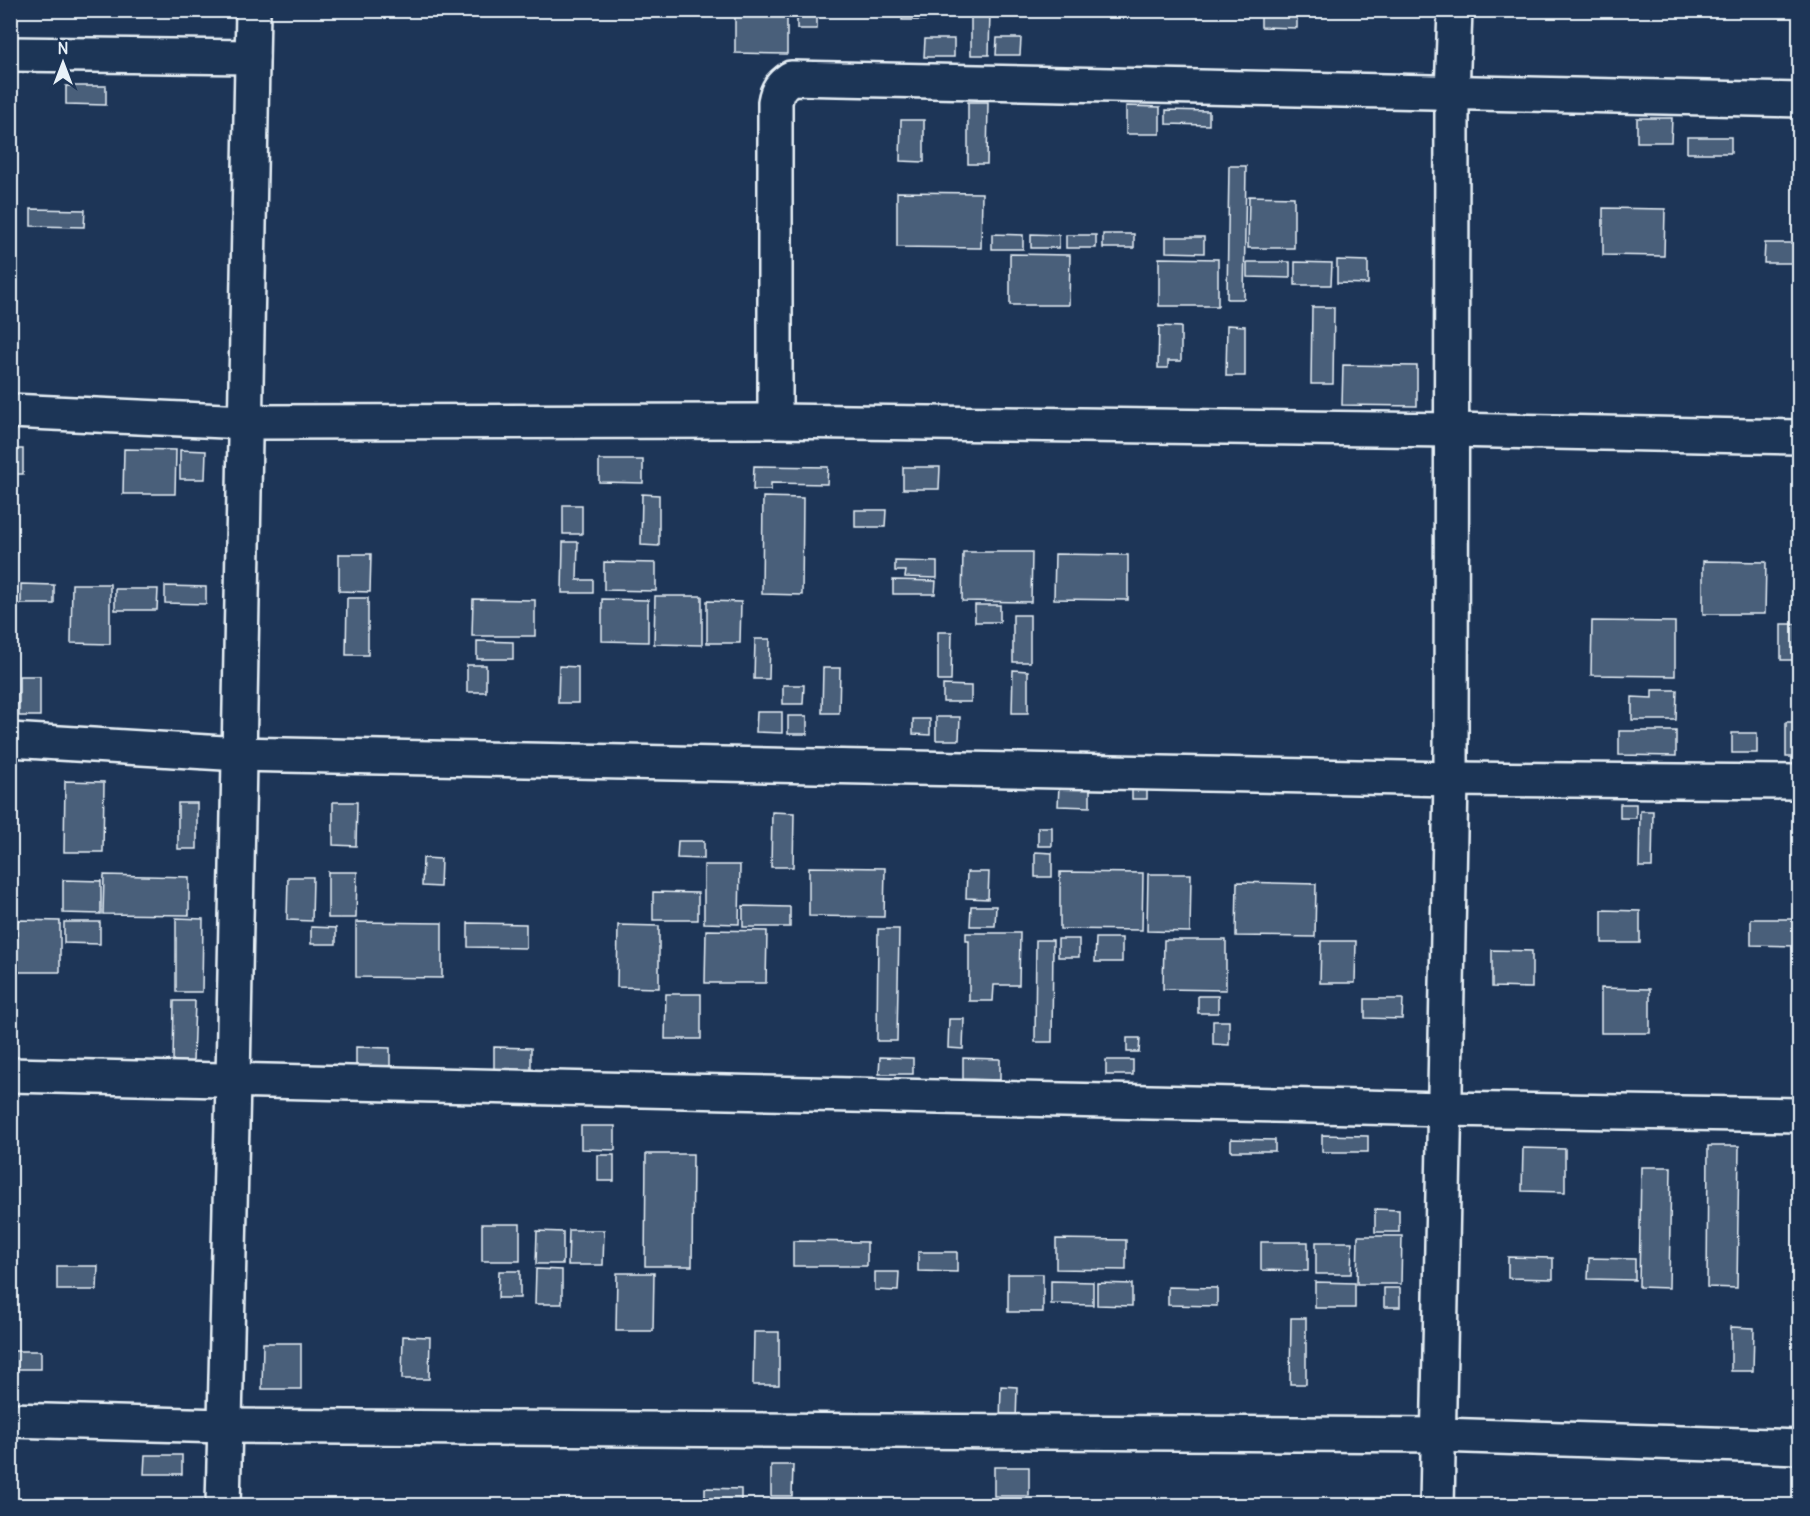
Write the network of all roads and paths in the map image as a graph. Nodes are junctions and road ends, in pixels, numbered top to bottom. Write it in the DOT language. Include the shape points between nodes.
graph roads {
  1 [pos="253,10"];
  2 [pos="1455,10"];
  3 [pos="10,54"];
  4 [pos="252,57"];
  5 [pos="1452,94"];
  6 [pos="1800,100"];
  7 [pos="10,411"];
  8 [pos="775,420"];
  9 [pos="246,422"];
  10 [pos="1450,430"];
  11 [pos="1800,437"];
  12 [pos="10,740"];
  13 [pos="240,754"];
  14 [pos="1451,779"];
  15 [pos="1800,782"];
  16 [pos="10,1075"];
  17 [pos="233,1081"];
  18 [pos="1445,1109"];
  19 [pos="1800,1115"];
  20 [pos="10,1420"];
  21 [pos="224,1426"];
  22 [pos="1439,1436"];
  23 [pos="1800,1447"];
  24 [pos="223,1506"];
  25 [pos="1437,1506"];
  1 -- 4 [label="street"];
  2 -- 5 [label="street"];
  3 -- 4 [label="street"];
  4 -- 9 [label="street"];
  5 -- 6 [label="street"];
  5 -- 8 [label="street" via="791,78 777,91 775,102"];
  5 -- 10 [label="street"];
  7 -- 9 [label="street"];
  8 -- 9 [label="street"];
  8 -- 10 [label="street"];
  9 -- 13 [label="street"];
  10 -- 11 [label="street"];
  10 -- 14 [label="street"];
  12 -- 13 [label="street"];
  13 -- 14 [label="street"];
  13 -- 17 [label="street"];
  14 -- 15 [label="street"];
  14 -- 18 [label="street"];
  16 -- 17 [label="street"];
  17 -- 18 [label="street"];
  17 -- 21 [label="street"];
  18 -- 19 [label="street"];
  18 -- 22 [label="street"];
  20 -- 21 [label="street"];
  21 -- 22 [label="street"];
  21 -- 24 [label="street"];
  22 -- 23 [label="street"];
  22 -- 25 [label="street"];
}
